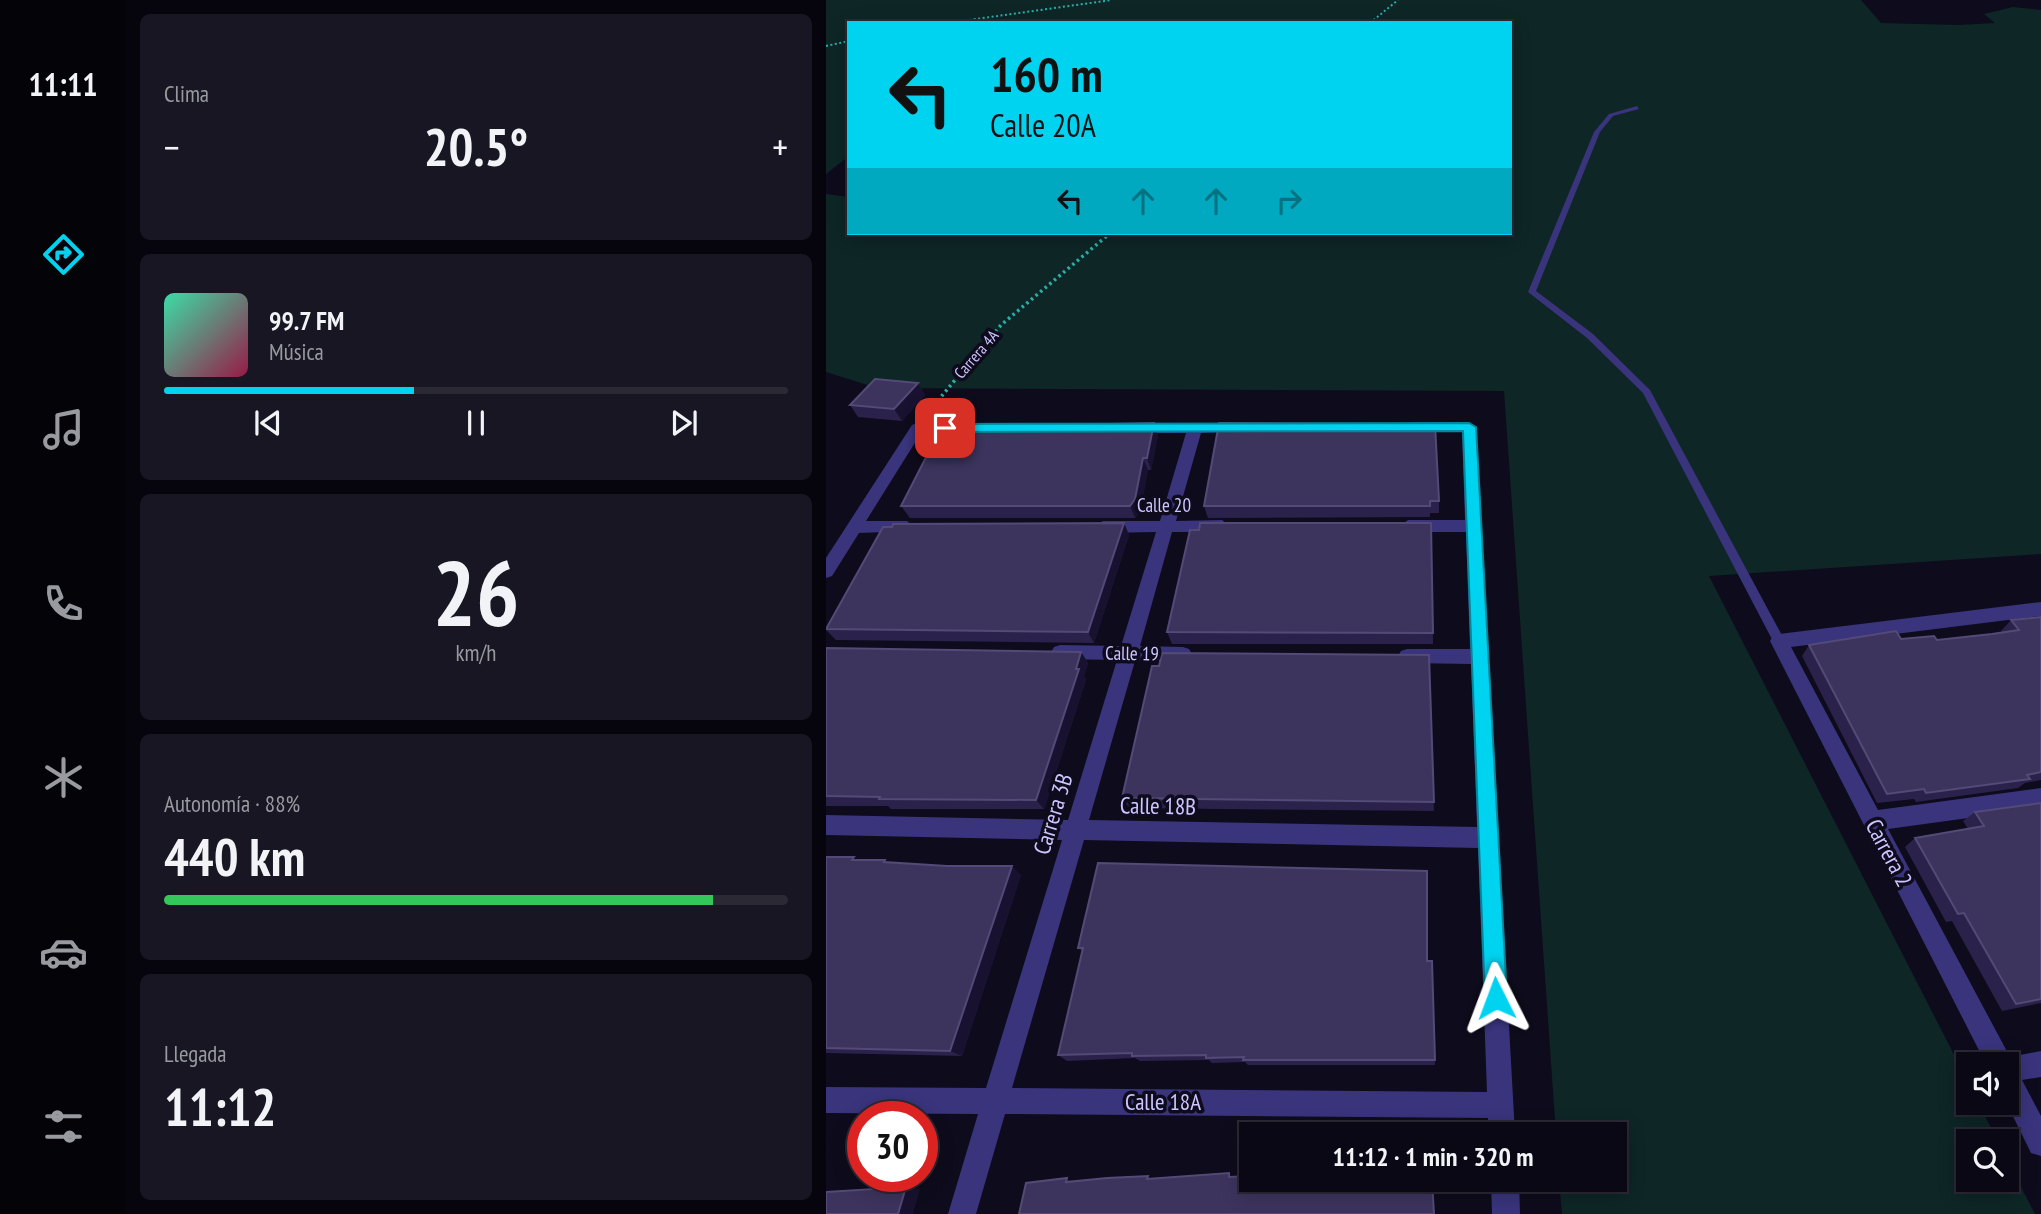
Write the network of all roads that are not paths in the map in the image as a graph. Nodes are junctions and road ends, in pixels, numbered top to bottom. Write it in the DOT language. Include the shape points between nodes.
graph roads {
  1 [pos="1637,107"];
  2 [pos="1401,427"];
  3 [pos="987,428"];
  4 [pos="1125,428"];
  5 [pos="1195,428"];
  6 [pos="1263,428"];
  7 [pos="1166,526"];
  8 [pos="1233,526"];
  9 [pos="1393,526"];
  10 [pos="1474,526"];
  11 [pos="855,527"];
  12 [pos="922,527"];
  13 [pos="1084,527"];
  14 [pos="826,572"];
  15 [pos="2041,609"];
  16 [pos="1779,641"];
  17 [pos="1046,652"];
  18 [pos="1128,653"];
  19 [pos="1196,654"];
  20 [pos="1385,656"];
  21 [pos="1480,657"];
  22 [pos="2041,798"];
  23 [pos="1873,821"];
  24 [pos="826,825"];
  25 [pos="1076,830"];
  26 [pos="1488,838"];
  27 [pos="1994,1052"];
  28 [pos="2041,1064"];
  29 [pos="2019,1068"];
  30 [pos="826,1100"];
  31 [pos="995,1101"];
  32 [pos="2019,1101"];
  33 [pos="1501,1105"];
  34 [pos="1502,1122"];
  35 [pos="2041,1143"];
  36 [pos="1505,1192"];
  37 [pos="962,1214"];
  38 [pos="1506,1214"];
  1 -- 16 [label="lane" via="1611,115 1597,132 1532,292 1590,336 1647,392"];
  2 -- 10 [label="street" via="1469,427"];
  3 -- 11 [label="street" via="917,428"];
  4 -- 5 [label="street"];
  5 -- 6 [label="street"];
  5 -- 7 [label="street, Carrera 3B"];
  7 -- 8 [label="street, Calle 20"];
  7 -- 13 [label="street, Calle 20"];
  7 -- 18 [label="street, Carrera 3B"];
  9 -- 10 [label="street"];
  10 -- 21 [label="street"];
  11 -- 12 [label="street"];
  11 -- 14 [label="street"];
  15 -- 16 [label="street"];
  16 -- 23 [label="street, Carrera 2"];
  17 -- 18 [label="street, Calle 19"];
  18 -- 19 [label="street, Calle 19"];
  18 -- 25 [label="street, Carrera 3B"];
  20 -- 21 [label="street"];
  21 -- 26 [label="street"];
  22 -- 23 [label="street"];
  23 -- 27 [label="street, Carrera 2"];
  24 -- 25 [label="street, Calle 18B"];
  25 -- 26 [label="street, Calle 18B"];
  25 -- 31 [label="street, Carrera 3B"];
  26 -- 33 [label="street"];
  28 -- 29 [label="street"];
  30 -- 31 [label="street, Calle 18A"];
  31 -- 33 [label="street, Calle 18A"];
  31 -- 37 [label="street, Carrera 3B"];
  32 -- 35 [label="street"];
  33 -- 34 [label="street"];
  36 -- 38 [label="street"];
}
